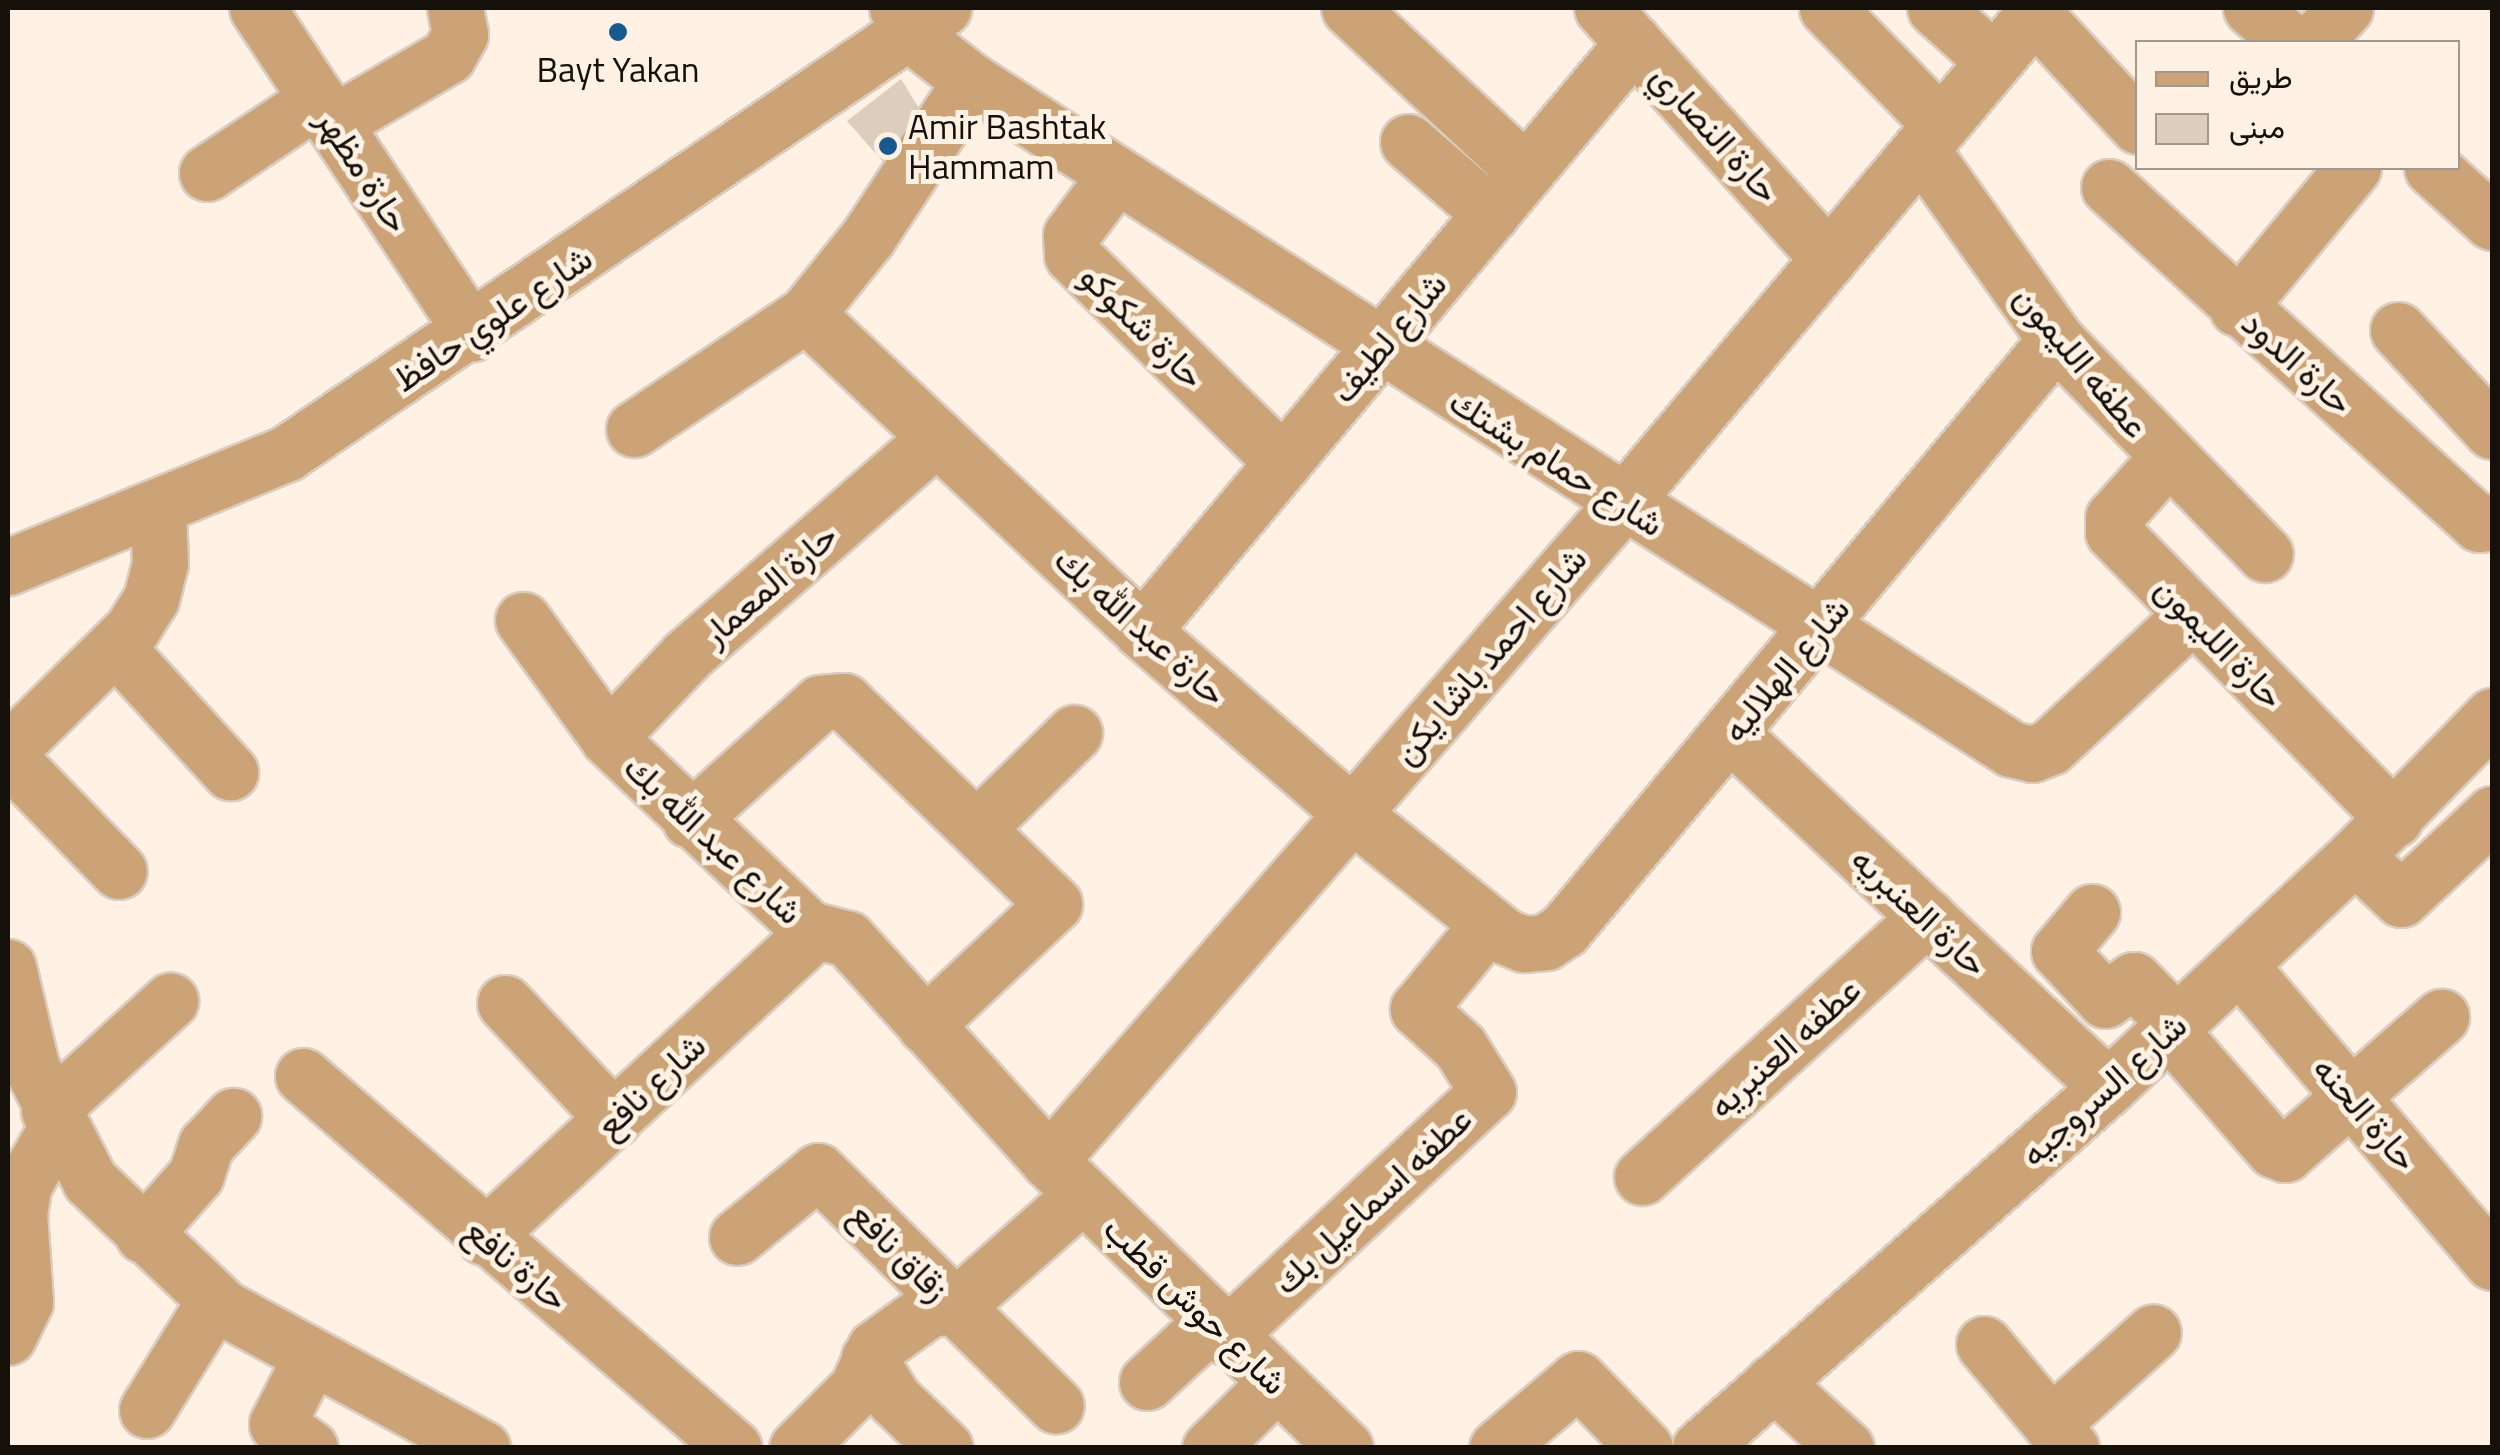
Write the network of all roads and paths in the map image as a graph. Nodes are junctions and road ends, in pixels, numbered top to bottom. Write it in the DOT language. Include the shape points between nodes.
graph roads {
  1 [pos="257,8"];
  2 [pos="1349,8"];
  3 [pos="1827,8"];
  4 [pos="1936,8"];
  5 [pos="2250,8"];
  6 [pos="2346,8"];
  7 [pos="2036,11"];
  8 [pos="917,16"];
  9 [pos="1618,25"];
  10 [pos="455,27"];
  11 [pos="2289,40"];
  12 [pos="2316,40"];
  13 [pos="1994,62"];
  14 [pos="971,81"];
  15 [pos="326,111"];
  16 [pos="2135,123"];
  17 [pos="1931,137"];
  18 [pos="1408,142"];
  19 [pos="2351,170"];
  20 [pos="2434,170"];
  21 [pos="1526,172"];
  22 [pos="206,173"];
  23 [pos="1115,176"];
  24 [pos="2109,187"];
  25 [pos="1491,214"];
  26 [pos="2492,222"];
  27 [pos="1829,260"];
  28 [pos="2237,308"];
  29 [pos="806,314"];
  30 [pos="2398,330"];
  31 [pos="472,333"];
  32 [pos="2056,340"];
  33 [pos="1379,348"];
  34 [pos="634,428"];
  35 [pos="2492,431"];
  36 [pos="938,437"];
  37 [pos="2166,459"];
  38 [pos="1283,462"];
  39 [pos="1622,504"];
  40 [pos="158,509"];
  41 [pos="2492,522"];
  42 [pos="2265,554"];
  43 [pos="9,562"];
  44 [pos="2193,614"];
  45 [pos="523,620"];
  46 [pos="1820,628"];
  47 [pos="1142,631"];
  48 [pos="115,646"];
  49 [pos="2492,716"];
  50 [pos="1074,733"];
  51 [pos="1731,734"];
  52 [pos="608,738"];
  53 [pos="8,754"];
  54 [pos="230,772"];
  55 [pos="1351,813"];
  56 [pos="2492,814"];
  57 [pos="690,820"];
  58 [pos="978,828"];
  59 [pos="2374,837"];
  60 [pos="119,871"];
  61 [pos="2092,912"];
  62 [pos="1927,917"];
  63 [pos="1488,924"];
  64 [pos="814,932"];
  65 [pos="2238,965"];
  66 [pos="8,970"];
  67 [pos="170,1000"];
  68 [pos="506,1003"];
  69 [pos="2441,1017"];
  70 [pos="925,1025"];
  71 [pos="2173,1026"];
  72 [pos="303,1076"];
  73 [pos="2108,1087"];
  74 [pos="2350,1094"];
  75 [pos="233,1116"];
  76 [pos="53,1119"];
  77 [pos="614,1120"];
  78 [pos="1642,1176"];
  79 [pos="1066,1178"];
  80 [pos="143,1235"];
  81 [pos="484,1237"];
  82 [pos="737,1237"];
  83 [pos="2492,1262"];
  84 [pos="215,1300"];
  85 [pos="956,1306"];
  86 [pos="1218,1330"];
  87 [pos="2153,1332"];
  88 [pos="8,1336"];
  89 [pos="1984,1344"];
  90 [pos="311,1357"];
  91 [pos="868,1358"];
  92 [pos="1148,1382"];
  93 [pos="1773,1382"];
  94 [pos="1276,1384"];
  95 [pos="1056,1406"];
  96 [pos="147,1410"];
  97 [pos="2061,1436"];
  98 [pos="310,1448"];
  99 [pos="482,1448"];
  100 [pos="734,1448"];
  101 [pos="797,1448"];
  102 [pos="944,1448"];
  103 [pos="1210,1448"];
  104 [pos="1345,1448"];
  105 [pos="1497,1448"];
  106 [pos="1644,1448"];
  107 [pos="1700,1448"];
  108 [pos="1846,1448"];
  1 -- 15 [label="street, حارة مظهر"];
  2 -- 21 [label="street"];
  3 -- 17 [label="street, عطفه الليمون"];
  4 -- 13 [label="street"];
  5 -- 11 [label="street"];
  6 -- 12 [label="street"];
  7 -- 13 [label="street, شارع احمد باشا يكن"];
  7 -- 16 [label="street"];
  8 -- 14 [label="street, شارع حمام بشتك"];
  8 -- 31 [label="street, شارع علوي حافظ"];
  9 -- 21 [label="street, شارع لطيف"];
  9 -- 27 [label="street, حارة النصاري"];
  10 -- 15 [label="street"];
  13 -- 17 [label="street, شارع احمد باشا يكن"];
  14 -- 23 [label="street, شارع حمام بشتك"];
  14 -- 29 [label="street" via="868,237"];
  15 -- 22 [label="street"];
  15 -- 31 [label="street, حارة مظهر"];
  17 -- 27 [label="street, شارع احمد باشا يكن"];
  17 -- 32 [label="street, عطفه الليمون"];
  18 -- 25 [label="street"];
  19 -- 28 [label="street"];
  20 -- 26 [label="street"];
  21 -- 25 [label="street, شارع لطيف"];
  23 -- 33 [label="street, شارع حمام بشتك"];
  23 -- 38 [label="street, حارة شكوكو" via="1071,235 1072,255"];
  24 -- 28 [label="street, حارة الدود"];
  25 -- 33 [label="street, شارع لطيف"];
  27 -- 39 [label="street, شارع احمد باشا يكن"];
  28 -- 41 [label="street, حارة الدود" via="2479,524"];
  29 -- 34 [label="street"];
  29 -- 36 [label="street, حارة عبد الله بك"];
  30 -- 35 [label="street"];
  31 -- 40 [label="street, شارع علوي حافظ" via="287,452"];
  32 -- 37 [label="street, عطفه الليمون"];
  32 -- 46 [label="street, شارع الهلاليه"];
  33 -- 38 [label="street, شارع لطيف"];
  33 -- 39 [label="street, شارع حمام بشتك"];
  36 -- 47 [label="street, حارة عبد الله بك"];
  36 -- 52 [label="street, حارة المعمار" via="686,656"];
  37 -- 42 [label="street, عطفه الليمون"];
  37 -- 44 [label="street, حارة الليمون" via="2110,525"];
  38 -- 47 [label="street, شارع لطيف"];
  39 -- 46 [label="street, شارع حمام بشتك"];
  39 -- 55 [label="street, شارع احمد باشا يكن"];
  40 -- 43 [label="street, شارع علوي حافظ"];
  40 -- 48 [label="street" via="160,564 151,599"];
  44 -- 46 [label="street, شارع حمام بشتك" via="2066,735 2032,754 1992,739"];
  44 -- 59 [label="street, حارة الليمون"];
  45 -- 52 [label="street, شارع عبد الله بك"];
  46 -- 51 [label="street, شارع الهلاليه"];
  47 -- 55 [label="street, حارة عبد الله بك"];
  48 -- 53 [label="street"];
  48 -- 54 [label="street"];
  49 -- 59 [label="street, شارع السروجيه"];
  50 -- 58 [label="street"];
  51 -- 62 [label="street, حارة العنبريه"];
  51 -- 63 [label="street, شارع الهلاليه" via="1564,930 1546,942 1524,944"];
  52 -- 57 [label="street, شارع عبد الله بك"];
  53 -- 60 [label="street"];
  55 -- 63 [label="street, حارة عبد الله بك"];
  55 -- 79 [label="street, شارع احمد باشا يكن"];
  56 -- 59 [label="street, حارة الليمون" via="2400,898"];
  57 -- 58 [label="street" via="832,698 844,701"];
  57 -- 64 [label="street, شارع عبد الله بك"];
  58 -- 70 [label="street" via="1054,904"];
  59 -- 65 [label="street, شارع السروجيه"];
  61 -- 71 [label="street" via="2058,951 2105,1000 2134,980"];
  62 -- 73 [label="street, حارة العنبريه"];
  62 -- 78 [label="street, عطفه العنبريه"];
  63 -- 86 [label="street, عطفه اسماعيل بك" via="1418,1010 1460,1048 1488,1092"];
  64 -- 70 [label="street, شارع عبد الله بك" via="848,939"];
  64 -- 77 [label="street, شارع نافع"];
  65 -- 71 [label="street, شارع السروجيه"];
  65 -- 74 [label="street, حارة الحنه"];
  66 -- 76 [label="street" via="17,1020"];
  67 -- 76 [label="street"];
  68 -- 77 [label="street"];
  69 -- 74 [label="street"];
  70 -- 79 [label="street, شارع عبد الله بك"];
  71 -- 73 [label="street, شارع السروجيه"];
  71 -- 74 [label="street" via="2279,1154"];
  72 -- 81 [label="street, حارة نافع"];
  73 -- 93 [label="street, شارع السروجيه"];
  74 -- 83 [label="street, حارة الحنه"];
  75 -- 80 [label="street" via="206,1146 196,1174"];
  76 -- 80 [label="street" via="90,1182"];
  76 -- 88 [label="street" via="24,1184 19,1214 28,1272 25,1302"];
  77 -- 81 [label="street, شارع نافع"];
  79 -- 85 [label="street, شارع احمد باشا يكن"];
  79 -- 86 [label="street, شارع حوش قطب"];
  80 -- 84 [label="street"];
  81 -- 100 [label="street, حارة نافع"];
  82 -- 85 [label="street, زقاق نافع" via="818,1171"];
  84 -- 90 [label="street"];
  84 -- 96 [label="street"];
  85 -- 91 [label="street" via="919,1315"];
  85 -- 95 [label="street, زقاق نافع"];
  86 -- 92 [label="street"];
  86 -- 94 [label="street, شارع حوش قطب"];
  87 -- 97 [label="street"];
  89 -- 97 [label="street"];
  90 -- 98 [label="street" via="277,1424"];
  90 -- 99 [label="street"];
  91 -- 101 [label="street" via="857,1388"];
  91 -- 102 [label="street" via="893,1398"];
  93 -- 107 [label="street, شارع السروجيه"];
  93 -- 108 [label="street"];
  94 -- 103 [label="street"];
  94 -- 104 [label="street, شارع حوش قطب"];
  105 -- 106 [label="street" via="1578,1379"];
}
